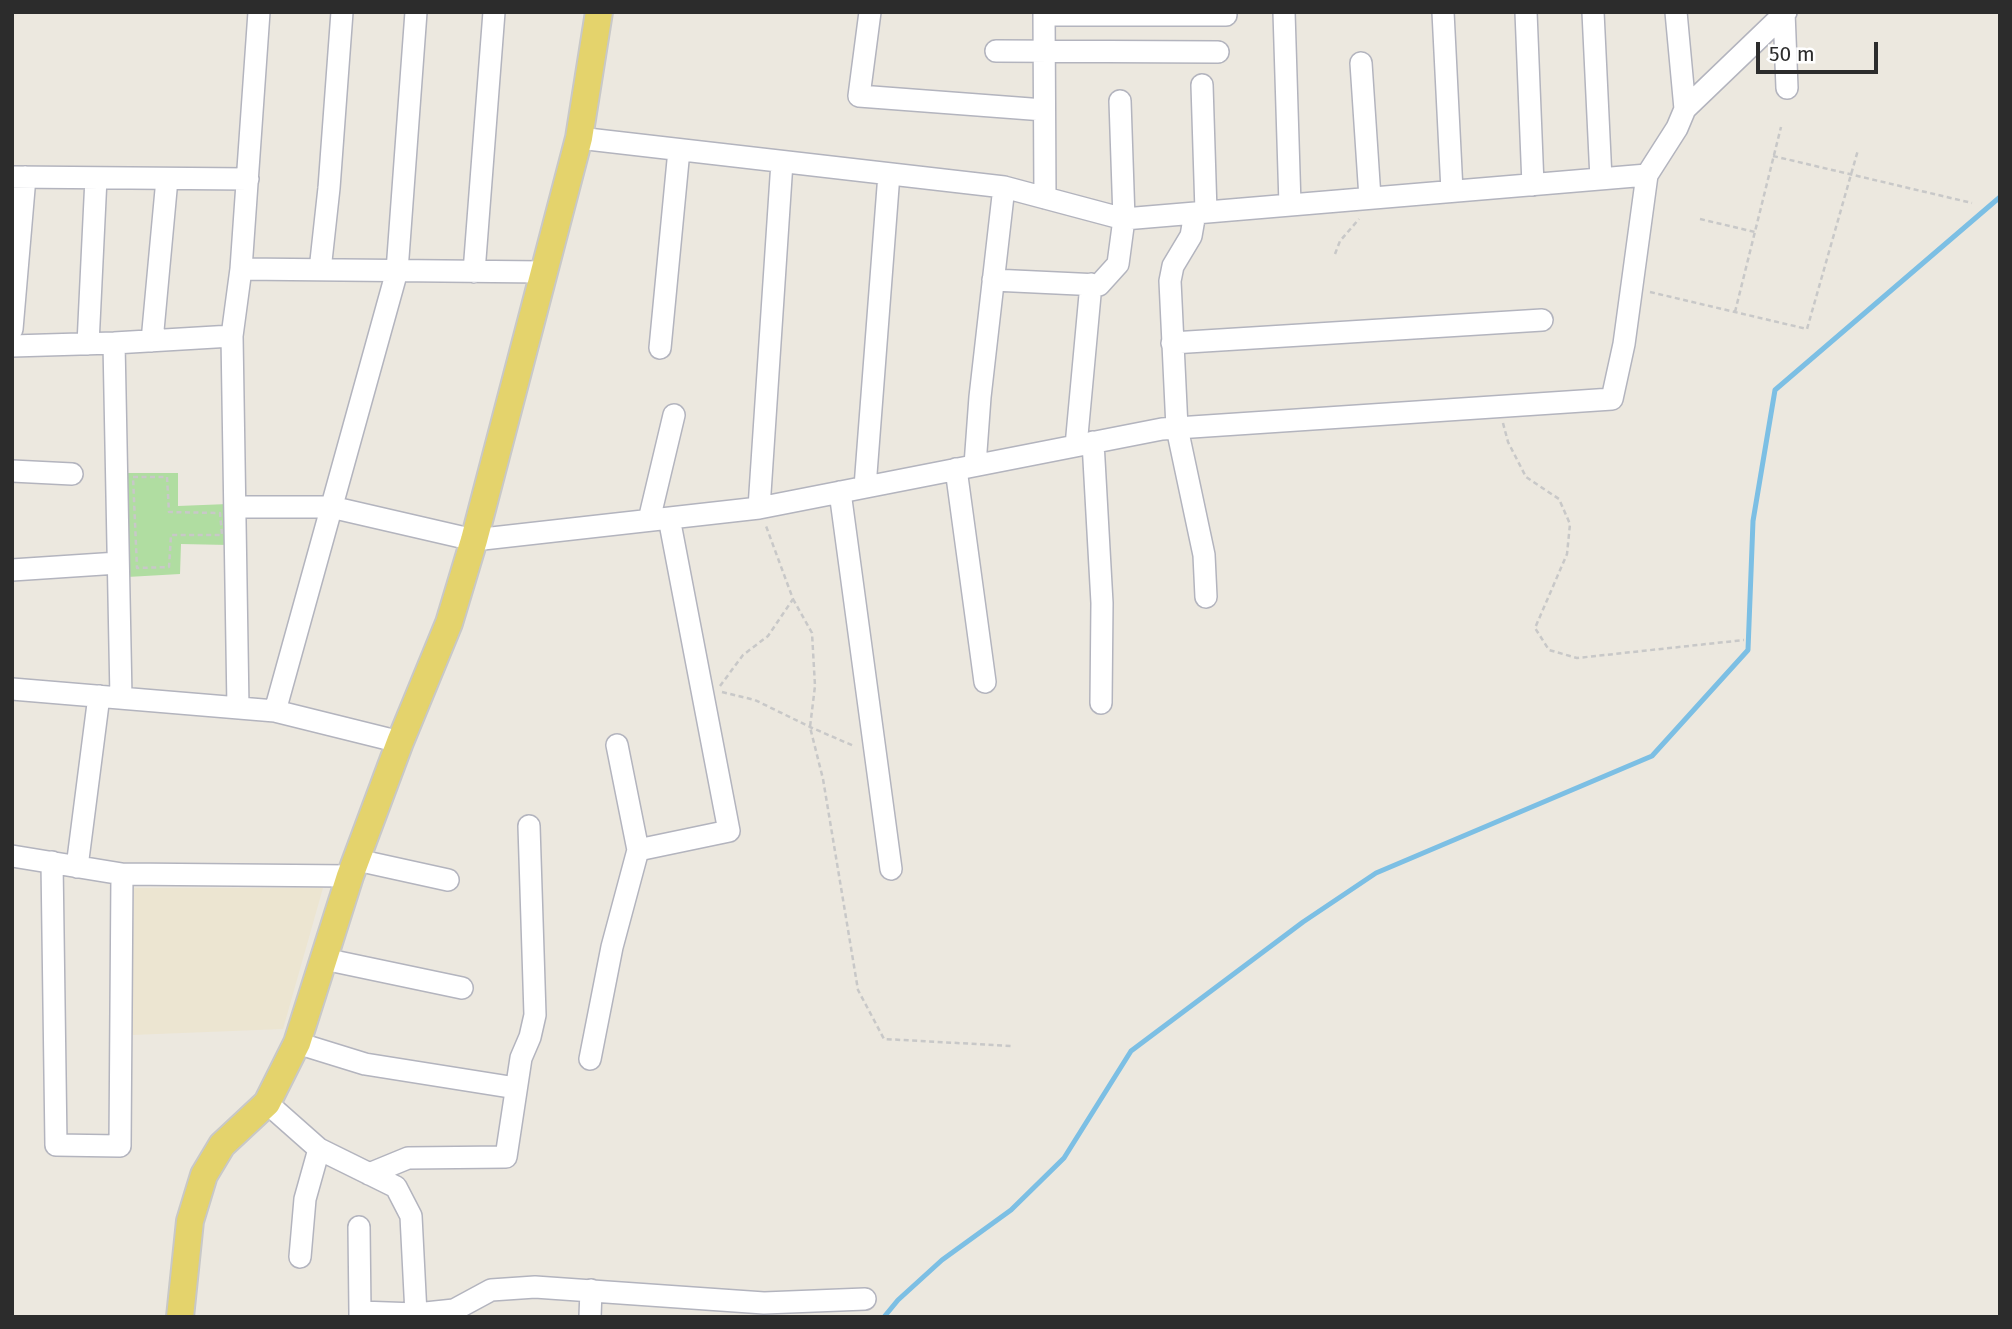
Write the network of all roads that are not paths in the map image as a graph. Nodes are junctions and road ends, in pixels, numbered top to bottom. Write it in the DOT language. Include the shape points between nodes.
graph roads {
  1 [pos="259,12"];
  2 [pos="342,12"];
  3 [pos="416,12"];
  4 [pos="494,12"];
  5 [pos="599,12"];
  6 [pos="870,12"];
  7 [pos="1284,12"];
  8 [pos="1443,12"];
  9 [pos="1526,12"];
  10 [pos="1593,12"];
  11 [pos="1676,12"];
  12 [pos="1785,13"];
  13 [pos="1044,14"];
  14 [pos="1226,15"];
  15 [pos="1044,50"];
  16 [pos="996,51"];
  17 [pos="1218,52"];
  18 [pos="1361,63"];
  19 [pos="1202,85"];
  20 [pos="1787,88"];
  21 [pos="1120,101"];
  22 [pos="1685,109"];
  23 [pos="1044,110"];
  24 [pos="579,138"];
  25 [pos="679,150"];
  26 [pos="782,162"];
  27 [pos="890,174"];
  28 [pos="1647,175"];
  29 [pos="18,177"];
  30 [pos="96,178"];
  31 [pos="167,178"];
  32 [pos="247,179"];
  33 [pos="1601,179"];
  34 [pos="1533,185"];
  35 [pos="1004,187"];
  36 [pos="1452,191"];
  37 [pos="1045,198"];
  38 [pos="1366,199"];
  39 [pos="1290,205"];
  40 [pos="1200,213"];
  41 [pos="1124,219"];
  42 [pos="241,269"];
  43 [pos="320,270"];
  44 [pos="397,271"];
  45 [pos="474,272"];
  46 [pos="544,272"];
  47 [pos="993,280"];
  48 [pos="1091,284"];
  49 [pos="1542,320"];
  50 [pos="12,329"];
  51 [pos="232,336"];
  52 [pos="152,341"];
  53 [pos="1172,342"];
  54 [pos="114,343"];
  55 [pos="88,344"];
  56 [pos="12,346"];
  57 [pos="660,348"];
  58 [pos="674,415"];
  59 [pos="1177,428"];
  60 [pos="1085,444"];
  61 [pos="966,467"];
  62 [pos="12,471"];
  63 [pos="72,474"];
  64 [pos="865,487"];
  65 [pos="841,492"];
  66 [pos="235,507"];
  67 [pos="331,507"];
  68 [pos="760,508"];
  69 [pos="659,519"];
  70 [pos="474,540"];
  71 [pos="118,564"];
  72 [pos="12,570"];
  73 [pos="1206,597"];
  74 [pos="985,682"];
  75 [pos="12,689"];
  76 [pos="99,696"];
  77 [pos="121,698"];
  78 [pos="1101,703"];
  79 [pos="238,708"];
  80 [pos="275,711"];
  81 [pos="400,742"];
  82 [pos="617,745"];
  83 [pos="529,826"];
  84 [pos="638,850"];
  85 [pos="12,856"];
  86 [pos="52,862"];
  87 [pos="77,867"];
  88 [pos="353,868"];
  89 [pos="891,869"];
  90 [pos="122,874"];
  91 [pos="448,880"];
  92 [pos="324,959"];
  93 [pos="461,988"];
  94 [pos="297,1043"];
  95 [pos="590,1059"];
  96 [pos="516,1088"];
  97 [pos="267,1103"];
  98 [pos="319,1149"];
  99 [pos="369,1174"];
  100 [pos="359,1227"];
  101 [pos="300,1257"];
  102 [pos="591,1290"];
  103 [pos="865,1298"];
  104 [pos="416,1314"];
  105 [pos="360,1315"];
  106 [pos="180,1317"];
  107 [pos="590,1317"];
  1 -- 32 [label="street"];
  2 -- 43 [label="street"];
  3 -- 44 [label="street"];
  4 -- 45 [label="street"];
  5 -- 24 [label="main road"];
  6 -- 23 [label="street" via="859,96"];
  7 -- 39 [label="street"];
  8 -- 36 [label="street"];
  9 -- 34 [label="street"];
  10 -- 33 [label="street"];
  11 -- 22 [label="street"];
  12 -- 20 [label="street"];
  12 -- 22 [label="street"];
  13 -- 14 [label="street"];
  13 -- 15 [label="street"];
  15 -- 16 [label="street"];
  15 -- 17 [label="street"];
  15 -- 23 [label="street"];
  18 -- 38 [label="street"];
  19 -- 40 [label="street"];
  21 -- 41 [label="street"];
  22 -- 28 [label="street"];
  23 -- 37 [label="street"];
  24 -- 25 [label="street"];
  24 -- 46 [label="main road"];
  25 -- 26 [label="street"];
  25 -- 57 [label="street"];
  26 -- 27 [label="street"];
  26 -- 68 [label="street"];
  27 -- 35 [label="street"];
  27 -- 64 [label="street"];
  28 -- 33 [label="street"];
  28 -- 59 [label="street" via="1612,399"];
  29 -- 30 [label="street"];
  29 -- 50 [label="street"];
  30 -- 31 [label="street"];
  30 -- 55 [label="street"];
  31 -- 32 [label="street"];
  31 -- 52 [label="street"];
  32 -- 42 [label="street"];
  33 -- 34 [label="street"];
  34 -- 36 [label="street"];
  35 -- 37 [label="street"];
  35 -- 47 [label="street"];
  36 -- 38 [label="street"];
  37 -- 41 [label="street"];
  38 -- 39 [label="street"];
  39 -- 40 [label="street"];
  40 -- 41 [label="street"];
  40 -- 53 [label="street" via="1173,266"];
  41 -- 48 [label="street" via="1118,264 1099,285"];
  42 -- 43 [label="street"];
  42 -- 51 [label="street"];
  43 -- 44 [label="street"];
  44 -- 45 [label="street"];
  44 -- 67 [label="street"];
  45 -- 46 [label="street"];
  46 -- 70 [label="main road"];
  47 -- 48 [label="street"];
  47 -- 61 [label="street" via="980,397"];
  48 -- 60 [label="street"];
  49 -- 53 [label="street"];
  51 -- 52 [label="street"];
  51 -- 66 [label="street"];
  52 -- 54 [label="street"];
  53 -- 59 [label="street"];
  54 -- 55 [label="street"];
  54 -- 71 [label="street"];
  55 -- 56 [label="street"];
  58 -- 69 [label="street"];
  59 -- 60 [label="street"];
  59 -- 73 [label="street" via="1204,555"];
  60 -- 61 [label="street"];
  60 -- 78 [label="street" via="1102,603"];
  61 -- 64 [label="street"];
  61 -- 74 [label="street"];
  62 -- 63 [label="street"];
  64 -- 65 [label="street"];
  65 -- 68 [label="street"];
  65 -- 89 [label="street"];
  66 -- 67 [label="street"];
  66 -- 79 [label="street"];
  67 -- 70 [label="street"];
  67 -- 80 [label="street"];
  68 -- 69 [label="street"];
  69 -- 70 [label="street"];
  69 -- 84 [label="street" via="729,831"];
  70 -- 81 [label="main road" via="449,623"];
  71 -- 72 [label="street"];
  71 -- 77 [label="street"];
  75 -- 76 [label="street"];
  76 -- 77 [label="street"];
  76 -- 87 [label="street"];
  77 -- 79 [label="street"];
  79 -- 80 [label="street"];
  80 -- 81 [label="street"];
  81 -- 88 [label="main road"];
  82 -- 84 [label="street"];
  83 -- 96 [label="street" via="535,1016"];
  84 -- 95 [label="street" via="612,947"];
  85 -- 86 [label="street"];
  86 -- 87 [label="street"];
  86 -- 90 [label="street" via="56,1145 120,1146"];
  87 -- 90 [label="street"];
  88 -- 90 [label="street"];
  88 -- 91 [label="street"];
  88 -- 92 [label="main road"];
  92 -- 93 [label="street"];
  92 -- 94 [label="main road"];
  94 -- 96 [label="street" via="365,1064"];
  94 -- 97 [label="main road"];
  96 -- 99 [label="street" via="506,1157 408,1158"];
  97 -- 98 [label="street"];
  97 -- 106 [label="main road" via="222,1145 204,1174 190,1221"];
  98 -- 99 [label="street"];
  98 -- 101 [label="street" via="305,1199"];
  99 -- 104 [label="street" via="396,1187 411,1216"];
  100 -- 105 [label="street"];
  102 -- 103 [label="street" via="764,1303"];
  102 -- 104 [label="street" via="491,1290 454,1310"];
  102 -- 107 [label="street"];
  104 -- 105 [label="street"];
}
